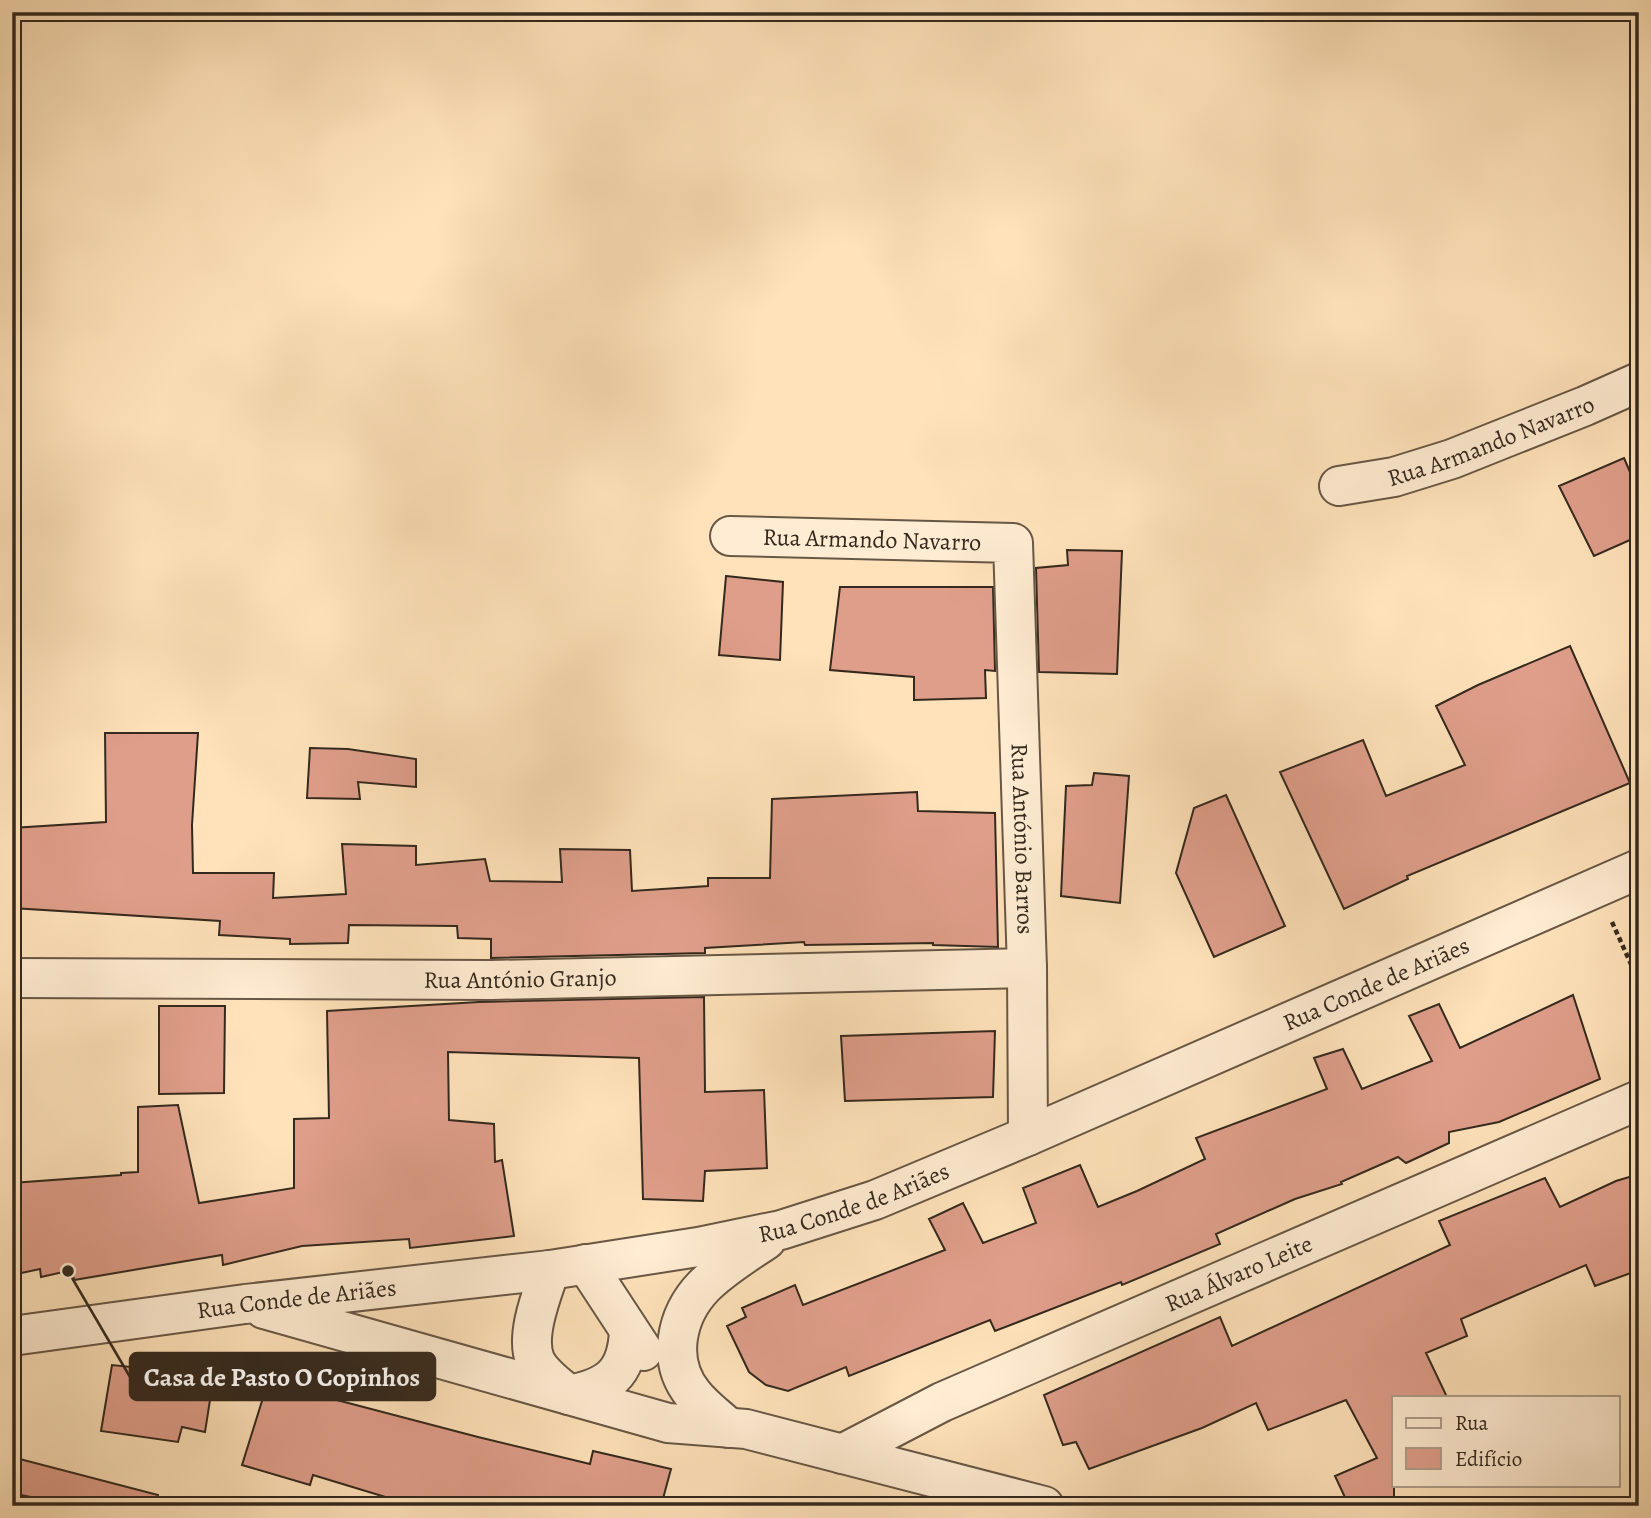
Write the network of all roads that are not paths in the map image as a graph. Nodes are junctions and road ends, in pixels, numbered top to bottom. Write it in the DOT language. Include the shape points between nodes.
graph roads {
  1 [pos="1639,382"];
  2 [pos="1339,485"];
  3 [pos="730,536"];
  4 [pos="1013,543"];
  5 [pos="1639,869"];
  6 [pos="1027,968"];
  7 [pos="12,978"];
  8 [pos="1639,1100"];
  9 [pos="1027,1136"];
  10 [pos="781,1230"];
  11 [pos="568,1267"];
  12 [pos="245,1304"];
  13 [pos="629,1331"];
  14 [pos="12,1336"];
  15 [pos="692,1393"];
  16 [pos="569,1395"];
  17 [pos="729,1428"];
  18 [pos="842,1454"];
  19 [pos="1044,1506"];
  1 -- 2 [label="street, Rua Armando Navarro" via="1452,459 1394,477"];
  3 -- 4 [label="street, Rua Armando Navarro"];
  4 -- 6 [label="street, Rua António Barros"];
  5 -- 9 [label="street, Rua Conde de Ariães"];
  6 -- 7 [label="street, Rua António Granjo" via="492,980"];
  6 -- 9 [label="street, Rua António Barros"];
  8 -- 18 [label="street, Rua Álvaro Leite" via="942,1402"];
  9 -- 10 [label="street, Rua Conde de Ariães" via="875,1200"];
  10 -- 11 [label="street, Rua Conde de Ariães"];
  10 -- 15 [label="street" via="724,1268 688,1306 675,1348"];
  11 -- 12 [label="street, Rua Conde de Ariães"];
  11 -- 13 [label="street"];
  11 -- 16 [label="street" via="531,1340 535,1360"];
  12 -- 14 [label="street, Rua Conde de Ariães"];
  12 -- 16 [label="street"];
  13 -- 15 [label="street" via="653,1367"];
  13 -- 16 [label="street" via="625,1358 614,1376 596,1390"];
  15 -- 17 [label="street"];
  16 -- 17 [label="street" via="668,1423"];
  17 -- 18 [label="street"];
  18 -- 19 [label="street"];
}
